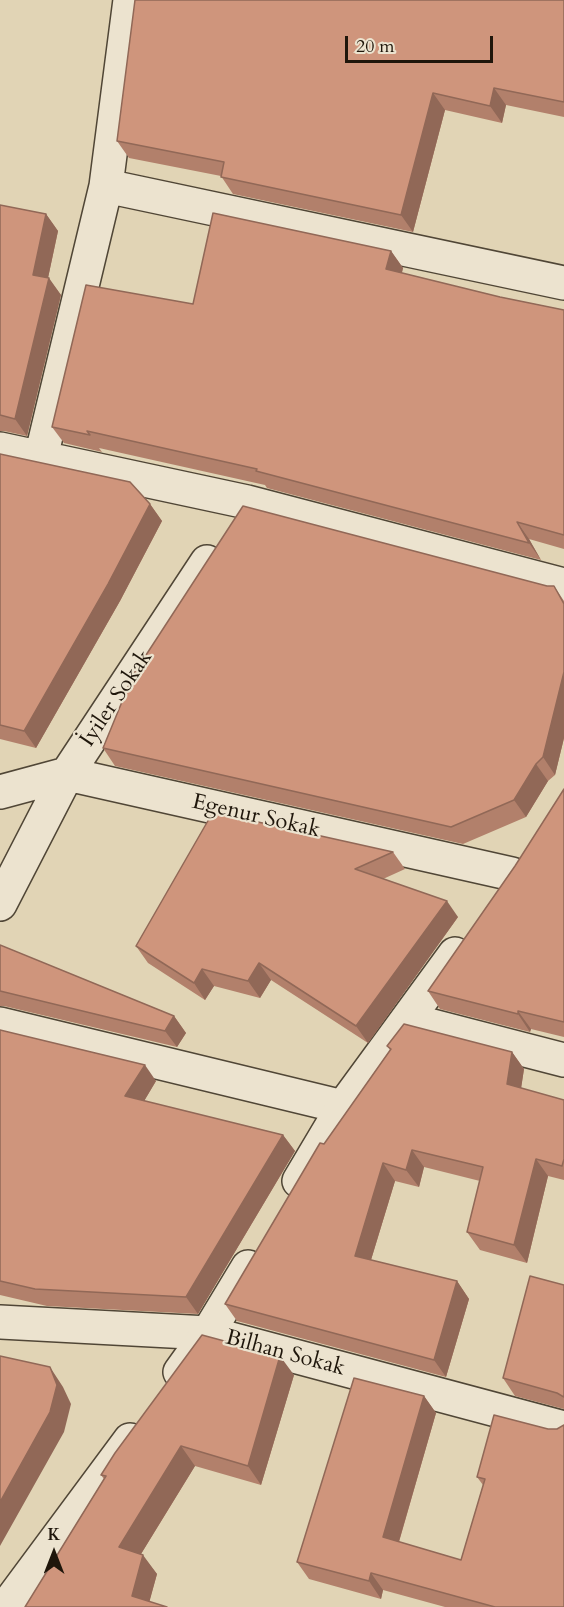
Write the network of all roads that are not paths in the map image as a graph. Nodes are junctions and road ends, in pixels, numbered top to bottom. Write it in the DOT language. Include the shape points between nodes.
graph roads {
  1 [pos="130,0"];
  2 [pos="106,186"];
  3 [pos="564,283"];
  4 [pos="0,449"];
  5 [pos="41,457"];
  6 [pos="247,502"];
  7 [pos="564,585"];
  8 [pos="66,774"];
  9 [pos="0,792"];
  10 [pos="529,847"];
  11 [pos="512,874"];
  12 [pos="491,903"];
  13 [pos="0,904"];
  14 [pos="470,933"];
  15 [pos="408,1020"];
  16 [pos="0,1024"];
  17 [pos="564,1060"];
  18 [pos="343,1107"];
  19 [pos="282,1210"];
  20 [pos="263,1241"];
  21 [pos="0,1322"];
  22 [pos="208,1333"];
  23 [pos="564,1428"];
  24 [pos="6,1607"];
  1 -- 2 [label="street"];
  2 -- 3 [label="street"];
  2 -- 5 [label="street"];
  4 -- 5 [label="street"];
  5 -- 6 [label="street"];
  6 -- 7 [label="street"];
  6 -- 8 [label="street, İyiler Sokak"];
  8 -- 9 [label="street, Egenur Sokak"];
  8 -- 11 [label="street, Egenur Sokak"];
  8 -- 13 [label="street, İyiler Sokak"];
  10 -- 11 [label="street"];
  11 -- 12 [label="street"];
  14 -- 15 [label="street"];
  15 -- 17 [label="street"];
  15 -- 18 [label="street"];
  16 -- 18 [label="street"];
  18 -- 19 [label="street"];
  20 -- 22 [label="street"];
  21 -- 22 [label="street, Bilhan Sokak"];
  22 -- 23 [label="street, Bilhan Sokak"];
  22 -- 24 [label="street"];
}
